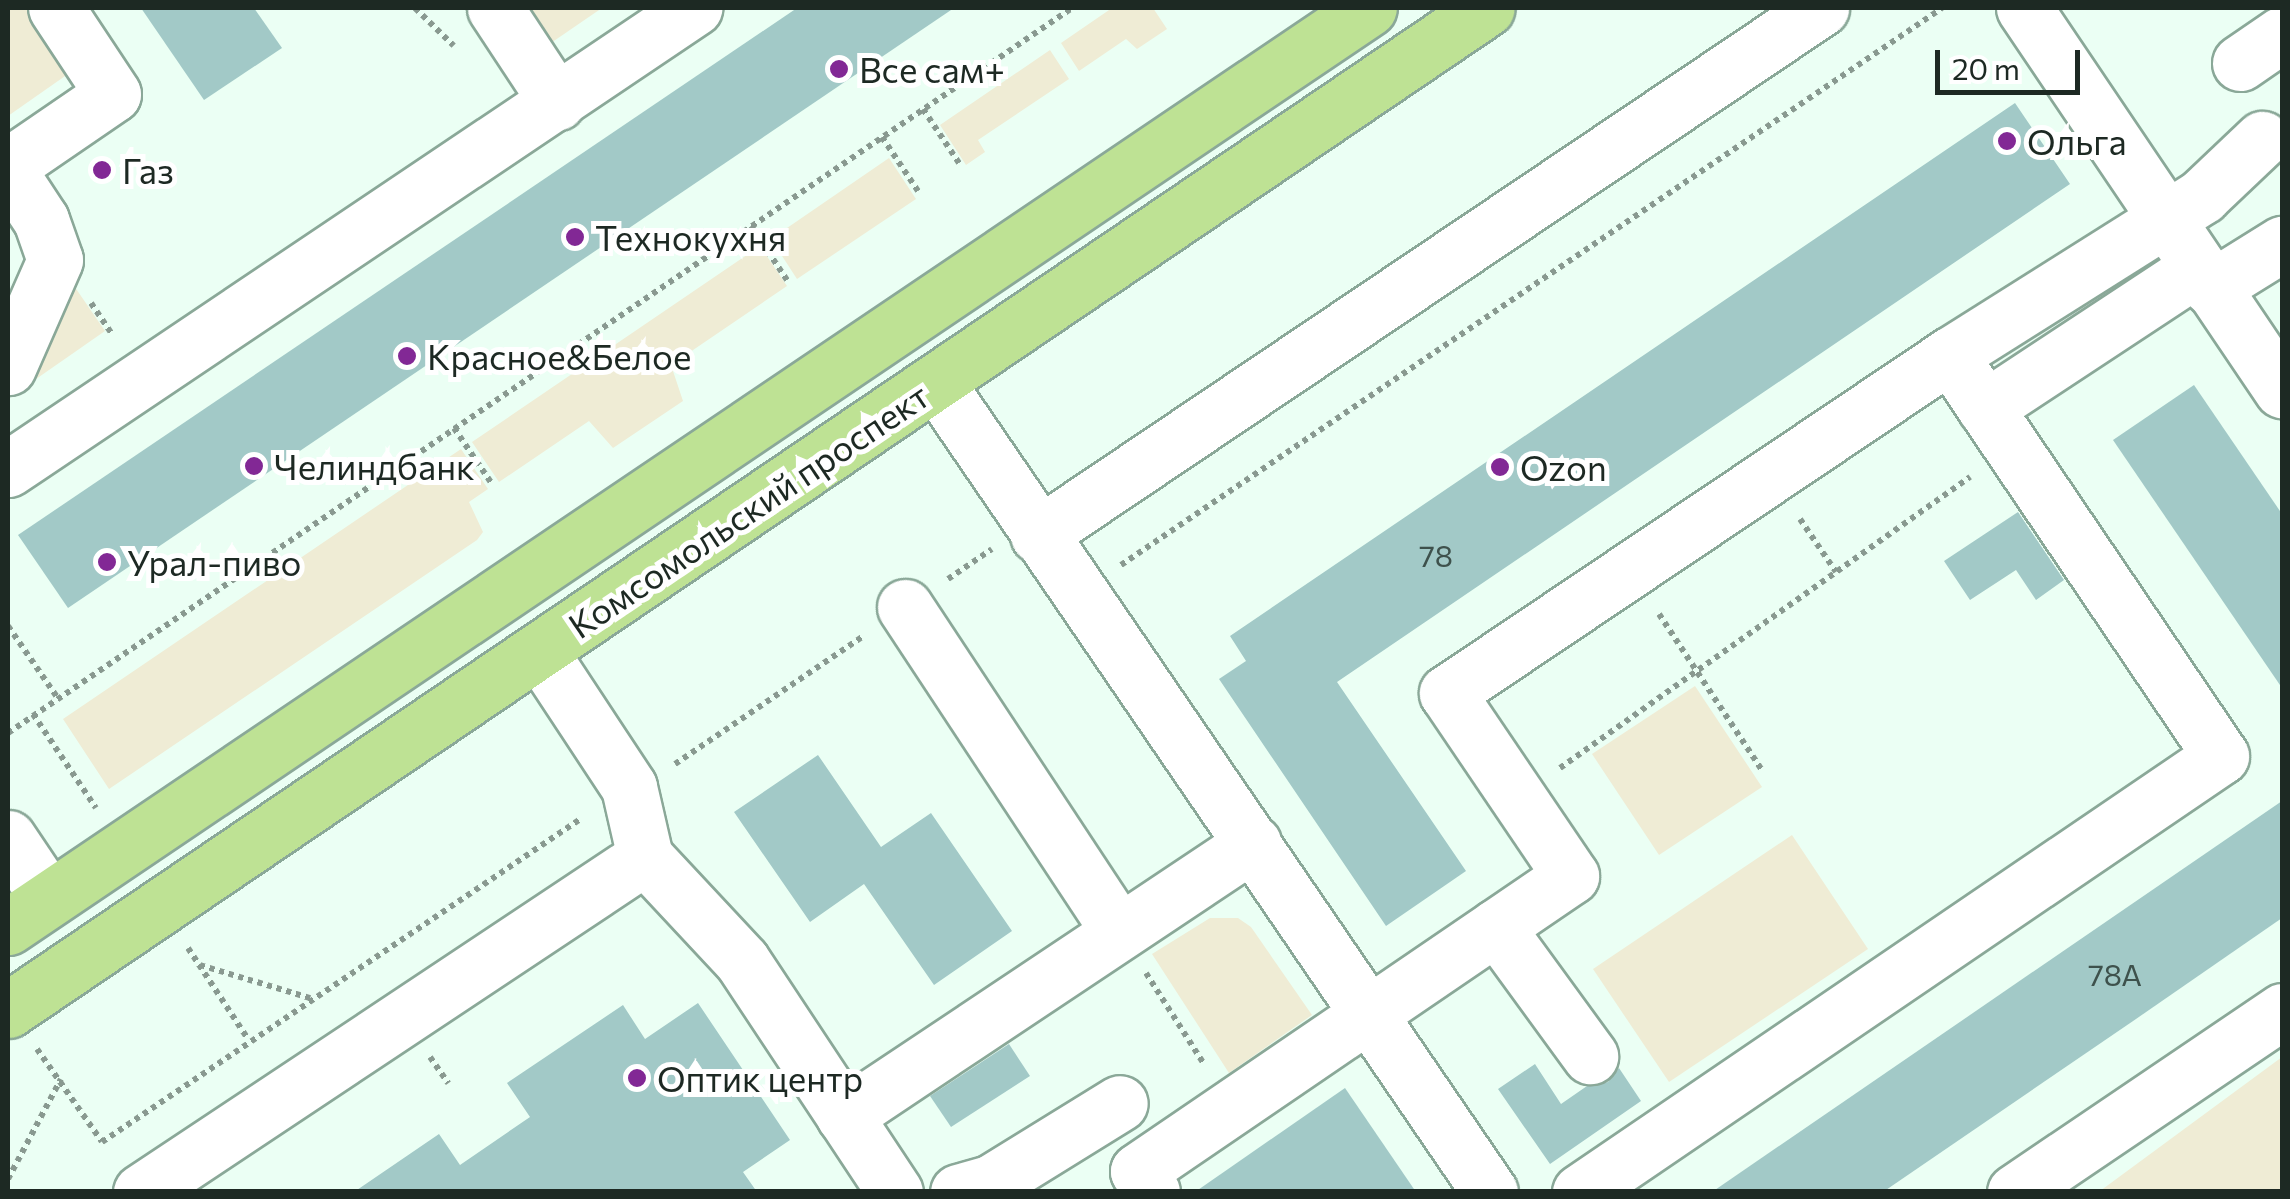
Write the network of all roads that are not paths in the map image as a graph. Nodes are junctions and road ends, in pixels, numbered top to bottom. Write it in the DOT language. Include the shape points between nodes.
graph roads {
  1 [pos="56,8"];
  2 [pos="495,8"];
  3 [pos="694,8"];
  4 [pos="1369,8"];
  5 [pos="1414,8"];
  6 [pos="1486,8"];
  7 [pos="1821,8"];
  8 [pos="2024,8"];
  9 [pos="557,102"];
  10 [pos="2272,156"];
  11 [pos="8,168"];
  12 [pos="1176,218"];
  13 [pos="2282,244"];
  14 [pos="2188,254"];
  15 [pos="1950,355"];
  16 [pos="8,366"];
  17 [pos="936,382"];
  18 [pos="2282,390"];
  19 [pos="1998,428"];
  20 [pos="8,469"];
  21 [pos="1034,529"];
  22 [pos="906,608"];
  23 [pos="540,652"];
  24 [pos="297,730"];
  25 [pos="8,838"];
  26 [pos="1253,843"];
  27 [pos="242,851"];
  28 [pos="645,857"];
  29 [pos="28,913"];
  30 [pos="1496,927"];
  31 [pos="1119,932"];
  32 [pos="87,957"];
  33 [pos="2282,1011"];
  34 [pos="1368,1014"];
  35 [pos="18,1025"];
  36 [pos="1590,1056"];
  37 [pos="1120,1103"];
  38 [pos="844,1116"];
  39 [pos="141,1192"];
  40 [pos="895,1192"];
  41 [pos="958,1192"];
  42 [pos="1152,1192"];
  43 [pos="1490,1192"];
  44 [pos="1580,1192"];
  45 [pos="2015,1192"];
  1 -- 11 [label="lane" via="113,94"];
  2 -- 9 [label="lane"];
  3 -- 9 [label="lane"];
  4 -- 24 [label="main road, Комсомольский проспект"];
  5 -- 12 [label="main road" via="1141,199 1150,221"];
  6 -- 12 [label="main road, Комсомольский проспект"];
  7 -- 21 [label="lane"];
  8 -- 14 [label="lane"];
  9 -- 20 [label="lane"];
  10 -- 14 [label="lane" via="2202,196"];
  11 -- 16 [label="lane" via="41,220 54,260"];
  12 -- 17 [label="main road, Комсомольский проспект"];
  13 -- 14 [label="lane"];
  14 -- 15 [label="lane"];
  14 -- 18 [label="lane"];
  14 -- 19 [label="lane"];
  15 -- 19 [label="lane"];
  15 -- 30 [label="lane" via="1447,694 1571,876"];
  17 -- 21 [label="lane"];
  17 -- 23 [label="main road, Комсомольский проспект"];
  19 -- 44 [label="lane" via="2222,756"];
  21 -- 26 [label="lane"];
  22 -- 31 [label="lane"];
  23 -- 27 [label="main road, Комсомольский проспект"];
  23 -- 28 [label="lane" via="629,787"];
  24 -- 27 [label="main road" via="259,781 196,830 196,851 204,860"];
  24 -- 29 [label="main road, Комсомольский проспект"];
  25 -- 29 [label="lane"];
  26 -- 31 [label="lane"];
  26 -- 34 [label="lane"];
  27 -- 32 [label="main road, Комсомольский проспект"];
  28 -- 38 [label="lane" via="742,961"];
  28 -- 39 [label="lane"];
  29 -- 32 [label="main road"];
  30 -- 34 [label="lane"];
  30 -- 36 [label="lane"];
  31 -- 38 [label="lane"];
  32 -- 35 [label="main road, Комсомольский проспект"];
  33 -- 45 [label="lane"];
  34 -- 42 [label="lane" via="1138,1172"];
  34 -- 43 [label="lane"];
  37 -- 41 [label="lane" via="992,1182"];
  38 -- 40 [label="lane"];
}
